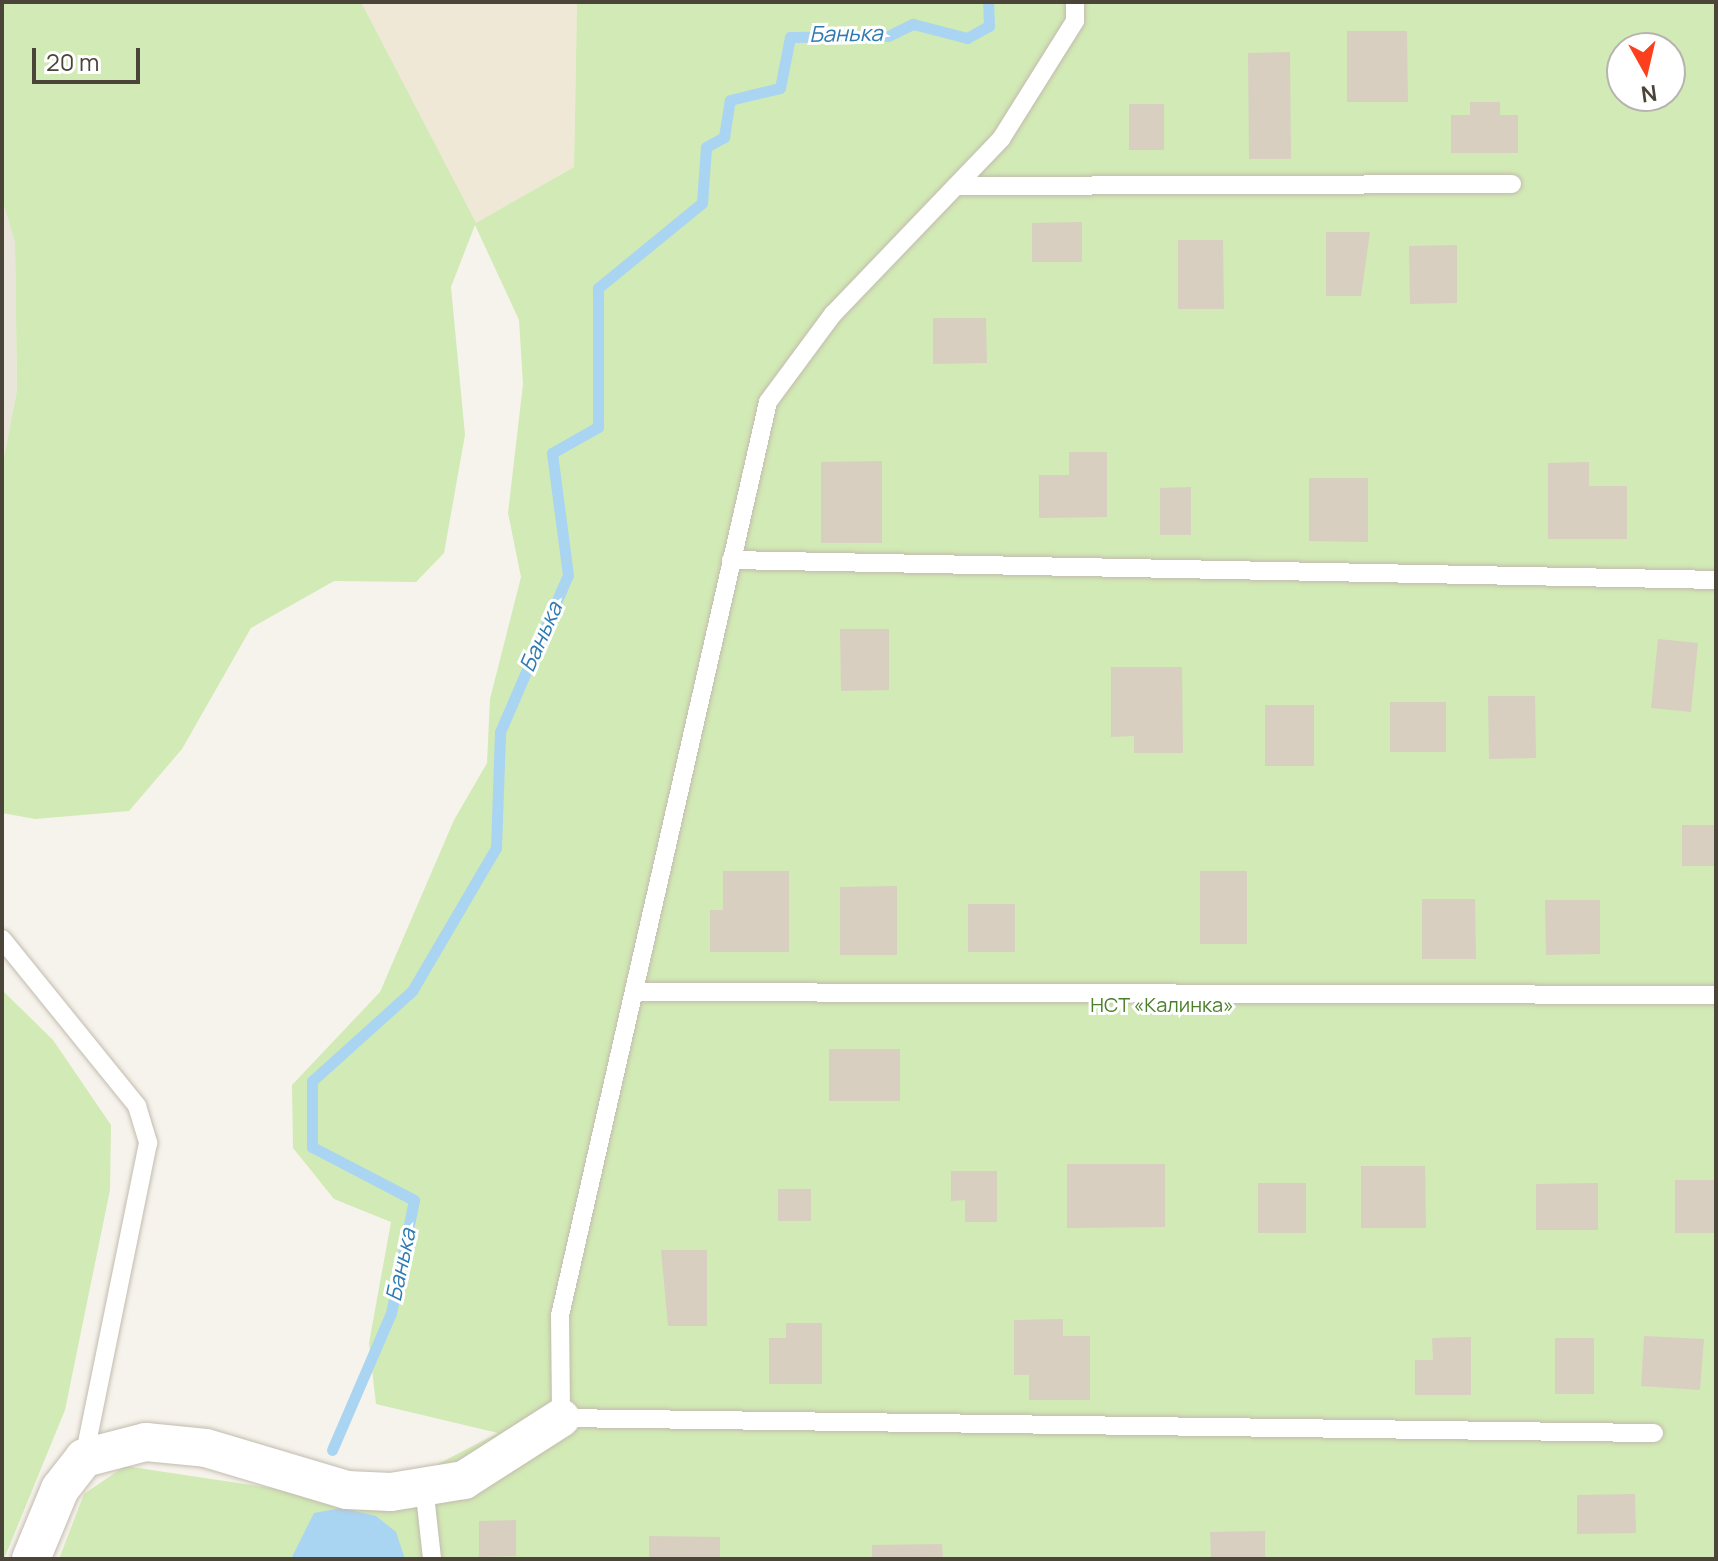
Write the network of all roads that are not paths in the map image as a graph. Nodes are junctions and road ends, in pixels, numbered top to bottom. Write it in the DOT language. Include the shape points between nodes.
graph roads {
  1 [pos="1075,2"];
  2 [pos="1512,184"];
  3 [pos="956,186"];
  4 [pos="731,560"];
  5 [pos="1716,580"];
  6 [pos="2,939"];
  7 [pos="635,992"];
  8 [pos="1716,995"];
  9 [pos="561,1418"];
  10 [pos="1654,1433"];
  11 [pos="84,1458"];
  12 [pos="424,1486"];
  13 [pos="31,1559"];
  14 [pos="432,1559"];
  1 -- 3 [label="lane" via="1075,21 1001,139"];
  2 -- 3 [label="lane"];
  3 -- 4 [label="lane" via="833,314 768,402"];
  4 -- 5 [label="lane"];
  4 -- 7 [label="lane"];
  6 -- 11 [label="lane" via="137,1106 148,1143"];
  7 -- 8 [label="lane"];
  7 -- 9 [label="lane" via="560,1315"];
  9 -- 10 [label="lane"];
  9 -- 12 [label="street" via="464,1480"];
  11 -- 12 [label="street" via="146,1442 206,1448 347,1490"];
  11 -- 13 [label="street" via="60,1489"];
  12 -- 14 [label="lane"];
}
